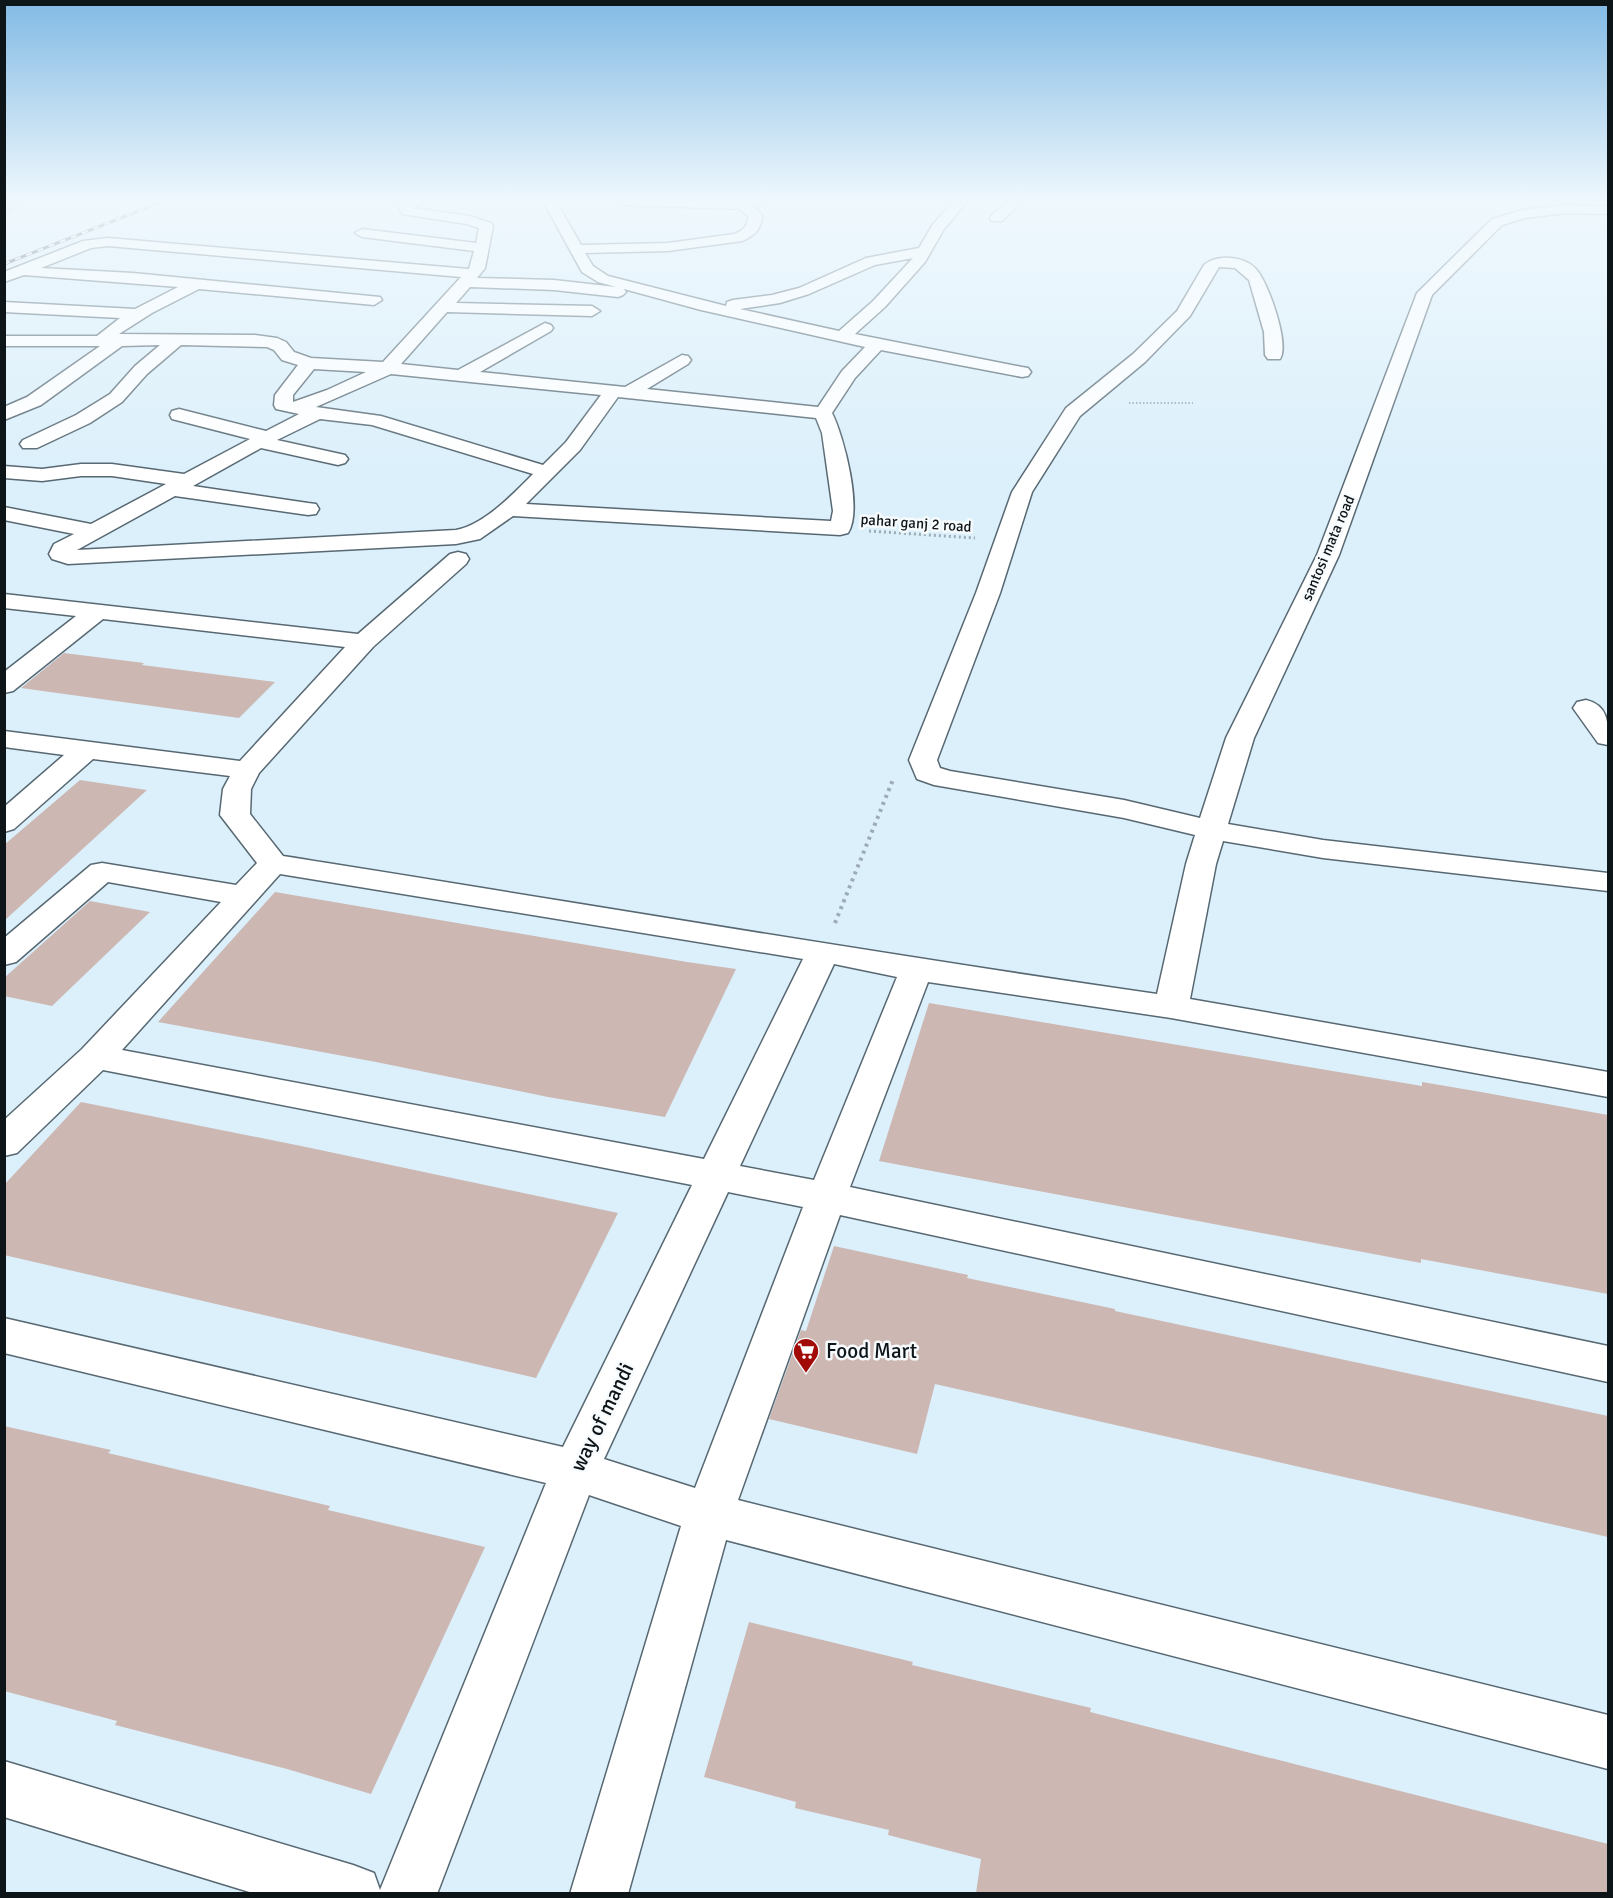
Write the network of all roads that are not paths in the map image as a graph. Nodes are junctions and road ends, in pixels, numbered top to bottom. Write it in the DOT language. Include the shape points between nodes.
graph roads {
  1 [pos="186,290"];
  2 [pos="247,290"];
  3 [pos="460,290"];
  4 [pos="602,290"];
  5 [pos="643,290"];
  6 [pos="807,290"];
  7 [pos="892,290"];
  8 [pos="1197,290"];
  9 [pos="1262,290"];
  10 [pos="1428,290"];
  11 [pos="838,294"];
  12 [pos="859,297"];
  13 [pos="374,300"];
  14 [pos="883,300"];
  15 [pos="4,307"];
  16 [pos="445,307"];
  17 [pos="710,307"];
  18 [pos="592,310"];
  19 [pos="136,314"];
  20 [pos="545,328"];
  21 [pos="842,337"];
  22 [pos="111,339"];
  23 [pos="177,340"];
  24 [pos="4,341"];
  25 [pos="877,344"];
  26 [pos="1274,355"];
  27 [pos="682,360"];
  28 [pos="309,363"];
  29 [pos="388,368"];
  30 [pos="1022,372"];
  31 [pos="462,375"];
  32 [pos="622,391"];
  33 [pos="4,396"];
  34 [pos="34,401"];
  35 [pos="293,410"];
  36 [pos="317,413"];
  37 [pos="823,413"];
  38 [pos="4,414"];
  39 [pos="179,415"];
  40 [pos="263,440"];
  41 [pos="30,444"];
  42 [pos="338,459"];
  43 [pos="4,472"];
  44 [pos="546,472"];
  45 [pos="180,485"];
  46 [pos="308,509"];
  47 [pos="509,509"];
  48 [pos="4,513"];
  49 [pos="92,531"];
  50 [pos="458,559"];
  51 [pos="4,601"];
  52 [pos="97,612"];
  53 [pos="364,642"];
  54 [pos="4,685"];
  55 [pos="1586,708"];
  56 [pos="1608,737"];
  57 [pos="4,739"];
  58 [pos="86,750"];
  59 [pos="247,770"];
  60 [pos="4,823"];
  61 [pos="1213,830"];
  62 [pos="273,864"];
  63 [pos="1608,882"];
  64 [pos="244,896"];
  65 [pos="823,952"];
  66 [pos="4,955"];
  67 [pos="916,969"];
  68 [pos="1171,1007"];
  69 [pos="95,1057"];
  70 [pos="1608,1085"];
  71 [pos="4,1143"];
  72 [pos="718,1177"];
  73 [pos="827,1197"];
  74 [pos="4,1335"];
  75 [pos="1608,1364"];
  76 [pos="575,1470"];
  77 [pos="709,1514"];
  78 [pos="1608,1742"];
  79 [pos="4,1789"];
  80 [pos="353,1893"];
  81 [pos="408,1893"];
  82 [pos="599,1893"];
  1 -- 19 [label="street"];
  2 -- 13 [label="street"];
  3 -- 16 [label="street"];
  4 -- 17 [label="street" via="701,309"];
  5 -- 17 [label="street"];
  6 -- 11 [label="street"];
  6 -- 17 [label="street" via="774,300"];
  7 -- 14 [label="street"];
  8 -- 61 [label="street" via="1184,313 1139,358 1073,412 1022,492 988,593 923,760 927,773 944,778 1124,809"];
  9 -- 26 [label="street" via="1275,334"];
  10 -- 61 [label="street, santosi mata road" via="1329,555 1240,738"];
  12 -- 14 [label="street"];
  14 -- 21 [label="street"];
  15 -- 19 [label="street"];
  16 -- 18 [label="street"];
  16 -- 29 [label="street"];
  17 -- 21 [label="street"];
  19 -- 22 [label="street"];
  20 -- 31 [label="street"];
  21 -- 25 [label="street"];
  22 -- 23 [label="street"];
  22 -- 24 [label="street"];
  22 -- 34 [label="street"];
  23 -- 28 [label="street" via="271,342 288,356"];
  23 -- 41 [label="street" via="141,370 116,398 84,419"];
  25 -- 30 [label="street"];
  25 -- 37 [label="street" via="848,375"];
  27 -- 32 [label="street"];
  28 -- 29 [label="street"];
  28 -- 35 [label="street" via="284,395 283,405"];
  29 -- 31 [label="street"];
  29 -- 35 [label="street"];
  31 -- 32 [label="street"];
  32 -- 37 [label="street"];
  32 -- 44 [label="street"];
  33 -- 34 [label="street"];
  34 -- 38 [label="street"];
  35 -- 36 [label="street"];
  36 -- 40 [label="street"];
  36 -- 44 [label="street" via="374,420"];
  37 -- 47 [label="street" via="832,433 841,488 844,511 840,528"];
  39 -- 40 [label="street"];
  40 -- 42 [label="street"];
  40 -- 45 [label="street"];
  43 -- 45 [label="street" via="42,475 112,470"];
  44 -- 47 [label="street"];
  45 -- 46 [label="street"];
  45 -- 49 [label="street"];
  47 -- 49 [label="street" via="472,534 456,537 60,554"];
  48 -- 49 [label="street"];
  50 -- 53 [label="street"];
  51 -- 52 [label="street"];
  52 -- 53 [label="street"];
  52 -- 54 [label="street"];
  53 -- 59 [label="street"];
  55 -- 56 [label="street"];
  57 -- 58 [label="street"];
  58 -- 59 [label="street"];
  58 -- 60 [label="street"];
  59 -- 62 [label="street" via="237,789 235,815"];
  61 -- 63 [label="street" via="1323,849"];
  61 -- 68 [label="street, santosi mata road" via="1201,864"];
  62 -- 64 [label="street"];
  62 -- 65 [label="street"];
  64 -- 66 [label="street" via="102,872"];
  64 -- 69 [label="street"];
  65 -- 67 [label="street"];
  65 -- 72 [label="street, way of mandi"];
  67 -- 68 [label="street"];
  67 -- 73 [label="street"];
  68 -- 70 [label="street"];
  69 -- 71 [label="street"];
  69 -- 72 [label="street"];
  72 -- 73 [label="street"];
  72 -- 76 [label="street, way of mandi"];
  73 -- 75 [label="street"];
  73 -- 77 [label="street"];
  74 -- 76 [label="street"];
  76 -- 77 [label="street"];
  76 -- 81 [label="street, way of mandi"];
  77 -- 78 [label="street"];
  77 -- 82 [label="street"];
  79 -- 80 [label="street"];
}
